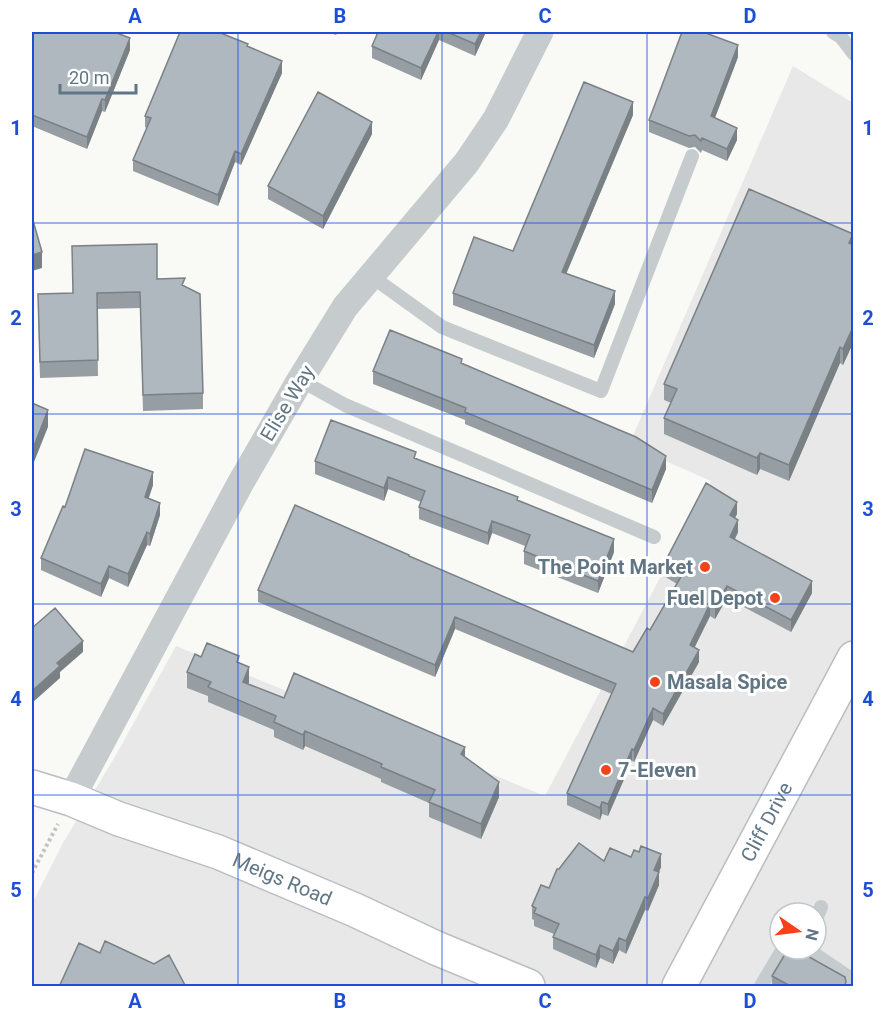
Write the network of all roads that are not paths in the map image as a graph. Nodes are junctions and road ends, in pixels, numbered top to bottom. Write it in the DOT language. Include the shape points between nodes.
graph roads {
  1 [pos="540,32"];
  2 [pos="833,32"];
  3 [pos="854,54"];
  4 [pos="692,156"];
  5 [pos="371,276"];
  6 [pos="300,380"];
  7 [pos="654,537"];
  8 [pos="854,658"];
  9 [pos="32,787"];
  10 [pos="71,799"];
  11 [pos="776,961"];
  12 [pos="825,961"];
  13 [pos="854,986"];
  14 [pos="528,987"];
  15 [pos="679,987"];
  16 [pos="761,987"];
  1 -- 5 [label="street, Elise Way" via="496,119 467,162"];
  2 -- 3 [label="lane"];
  4 -- 5 [label="lane" via="601,391 442,327"];
  5 -- 6 [label="street, Elise Way" via="345,307"];
  6 -- 7 [label="lane" via="345,405"];
  6 -- 10 [label="street, Elise Way"];
  8 -- 15 [label="main road, Cliff Drive"];
  9 -- 10 [label="main road, Meigs Road"];
  10 -- 14 [label="main road, Meigs Road" via="218,852"];
  11 -- 16 [label="lane"];
  12 -- 13 [label="lane" via="853,980"];
}
